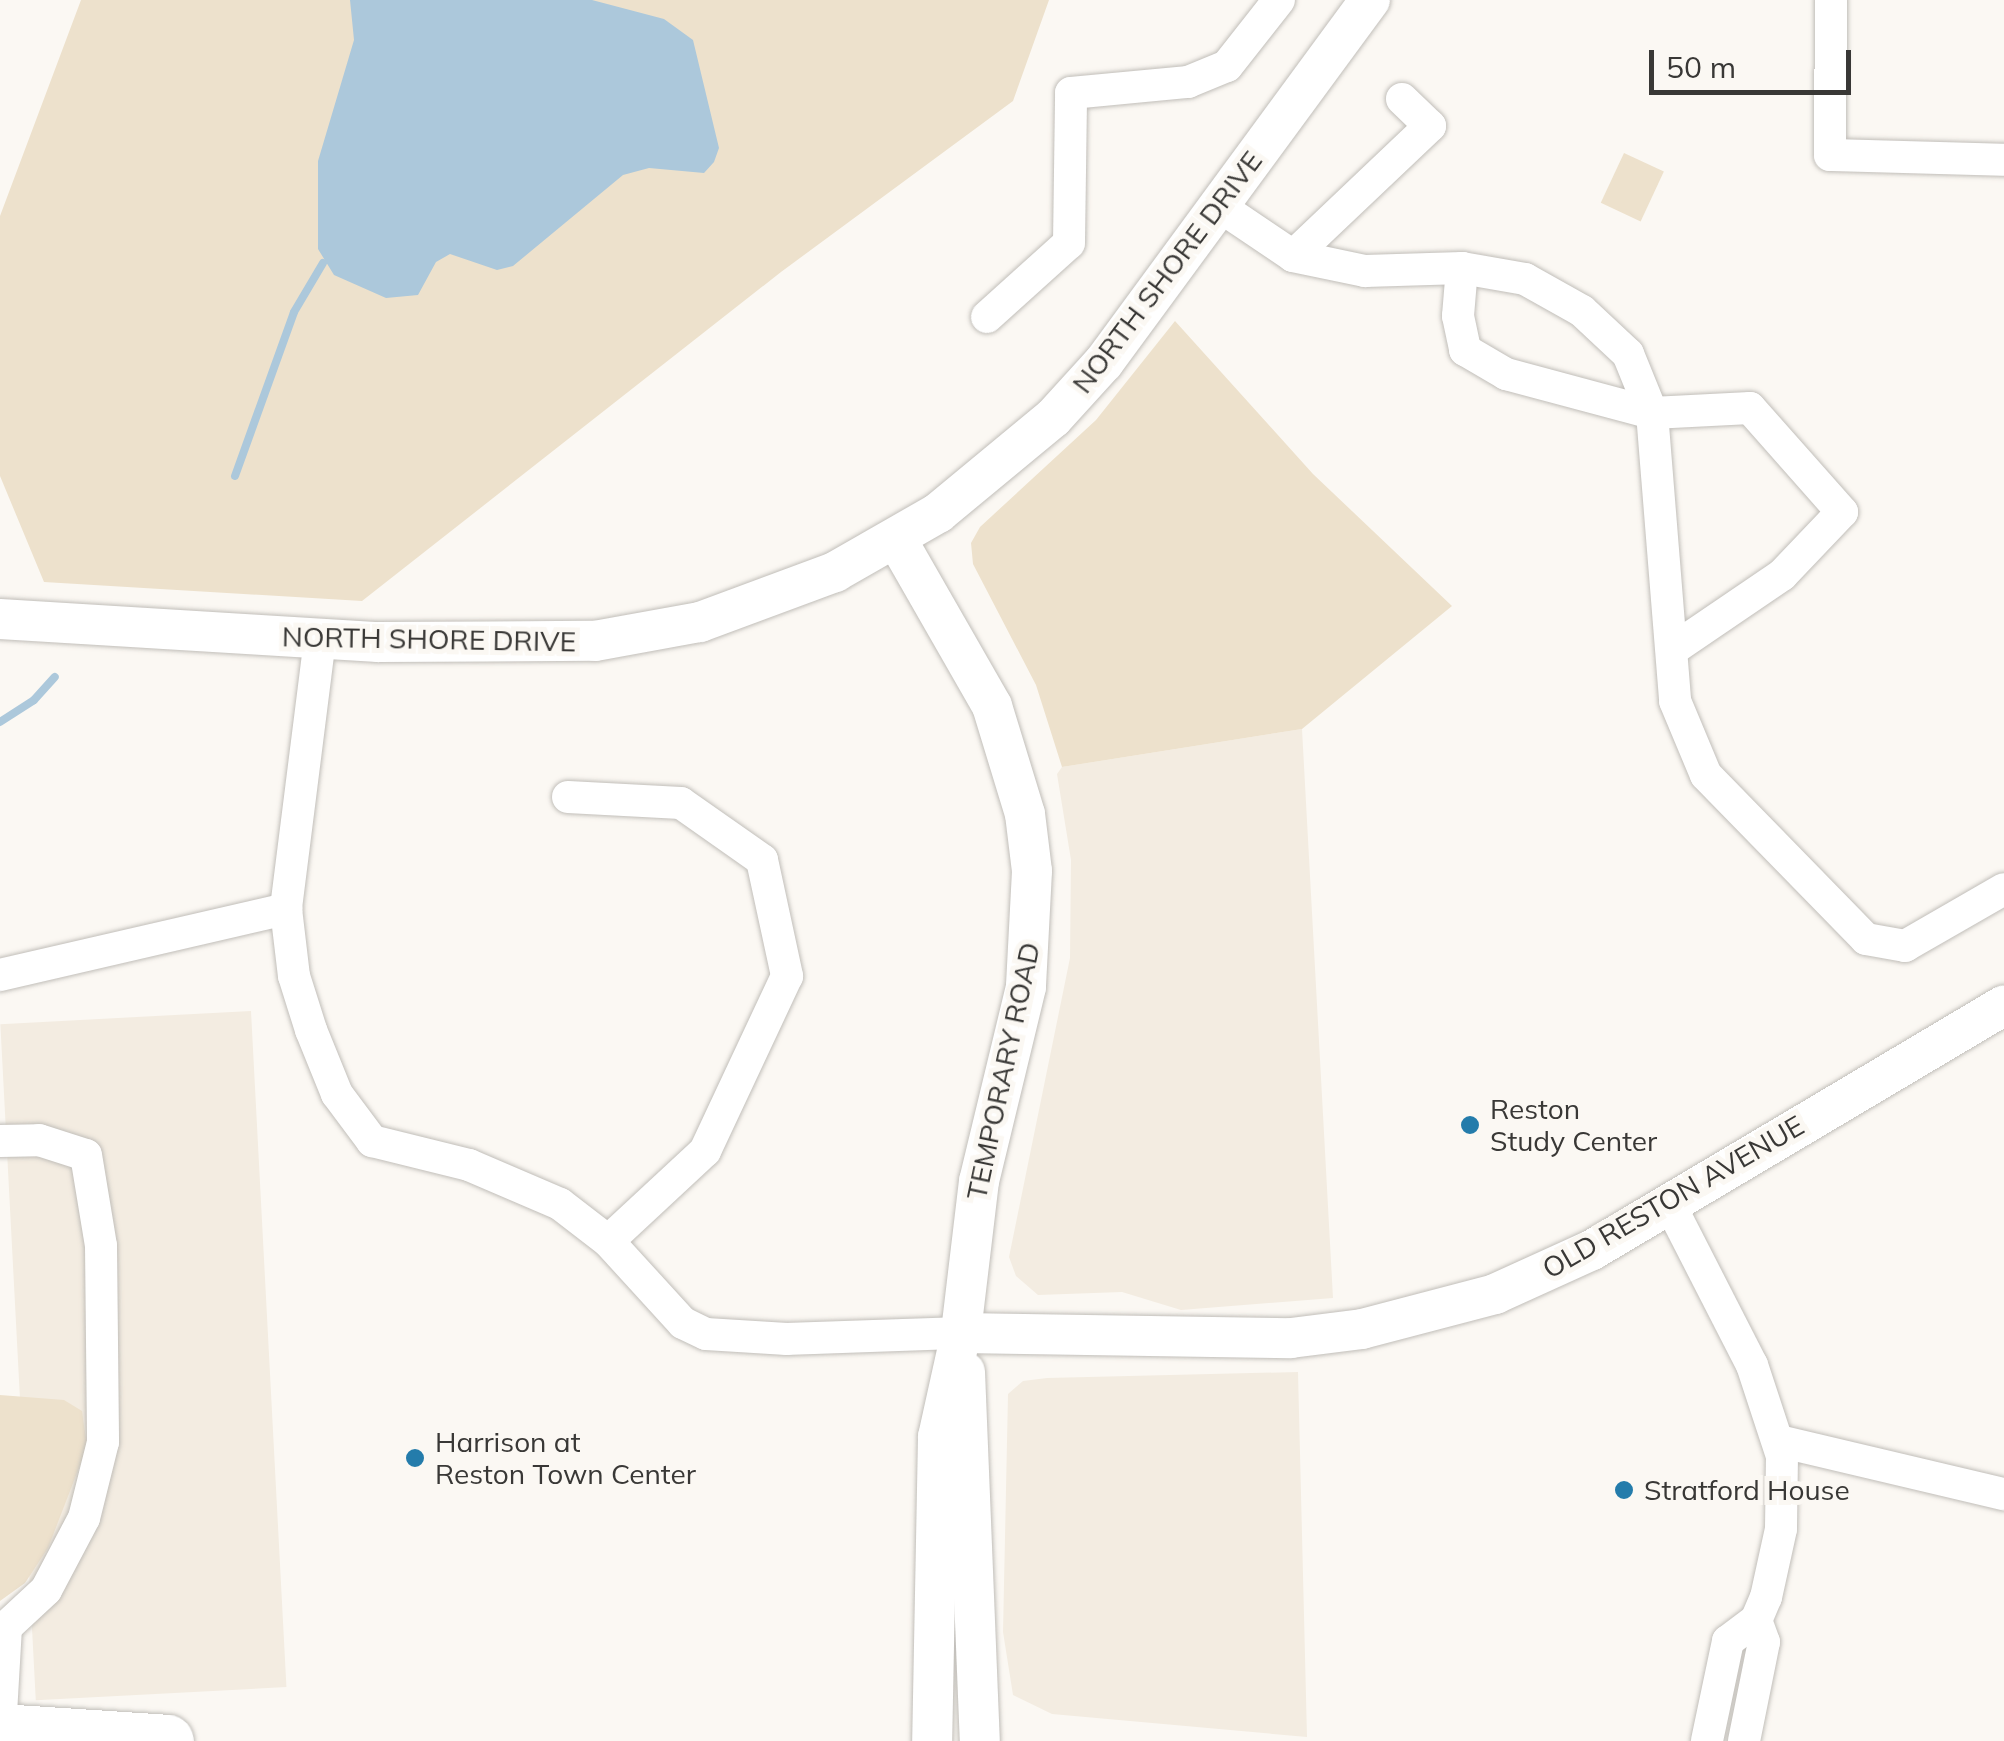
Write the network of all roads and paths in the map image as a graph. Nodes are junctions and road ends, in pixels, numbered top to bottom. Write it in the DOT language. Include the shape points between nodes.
graph roads {
  1 [pos="1279,0"];
  2 [pos="1370,0"];
  3 [pos="1831,0"];
  4 [pos="1402,99"];
  5 [pos="2004,160"];
  6 [pos="1218,206"];
  7 [pos="1293,256"];
  8 [pos="1462,268"];
  9 [pos="987,317"];
  10 [pos="1652,413"];
  11 [pos="897,540"];
  12 [pos="0,619"];
  13 [pos="320,639"];
  14 [pos="1673,649"];
  15 [pos="568,797"];
  16 [pos="2004,890"];
  17 [pos="286,909"];
  18 [pos="0,975"];
  19 [pos="2004,1005"];
  20 [pos="0,1141"];
  21 [pos="1669,1203"];
  22 [pos="608,1242"];
  23 [pos="961,1333"];
  24 [pos="1779,1441"];
  25 [pos="2004,1494"];
  26 [pos="1756,1620"];
  27 [pos="3,1627"];
  28 [pos="0,1732"];
  29 [pos="168,1741"];
  30 [pos="932,1741"];
  31 [pos="980,1741"];
  32 [pos="1707,1741"];
  33 [pos="1744,1741"];
  1 -- 9 [label="street" via="1226,66 1188,82 1071,93 1070,243"];
  2 -- 6 [label="street, NORTH SHORE DRIVE"];
  3 -- 5 [label="street" via="1830,155"];
  4 -- 7 [label="street" via="1430,126"];
  6 -- 7 [label="street"];
  6 -- 11 [label="street, NORTH SHORE DRIVE" via="1104,362 1053,418 1000,467"];
  7 -- 8 [label="street" via="1365,271"];
  8 -- 10 [label="street" via="1525,279 1582,311 1628,354"];
  8 -- 10 [label="street" via="1458,316 1465,350 1506,374"];
  10 -- 14 [label="street"];
  10 -- 14 [label="street" via="1750,408 1842,512 1782,575"];
  11 -- 13 [label="street, NORTH SHORE DRIVE" via="767,601 627,638 520,645"];
  11 -- 23 [label="street, TEMPORARY ROAD" via="992,706 1020,795 1032,872 1026,988 979,1180"];
  12 -- 13 [label="street, NORTH SHORE DRIVE"];
  13 -- 17 [label="street"];
  14 -- 16 [label="street" via="1676,701 1706,775 1866,940 1905,946"];
  15 -- 22 [label="street" via="681,803 762,860 787,976 704,1151"];
  17 -- 18 [label="street"];
  17 -- 22 [label="street" via="294,976 311,1030 337,1094 372,1141 509,1178 560,1204"];
  19 -- 21 [label="street, OLD RESTON AVENUE"];
  20 -- 27 [label="street" via="39,1140 86,1154 101,1246 104,1442 84,1518 46,1590"];
  21 -- 23 [label="street, OLD RESTON AVENUE" via="1592,1250 1495,1294 1362,1329 1246,1340"];
  21 -- 24 [label="street" via="1752,1364"];
  22 -- 23 [label="street" via="682,1323 706,1334 787,1339"];
  23 -- 30 [label="street, TEMPORARY ROAD" via="935,1476"];
  23 -- 31 [label="street, TEMPORARY ROAD"];
  24 -- 25 [label="street"];
  24 -- 26 [label="street" via="1782,1529"];
  26 -- 32 [label="street" via="1728,1641"];
  26 -- 33 [label="street" via="1764,1642"];
  27 -- 28 [label="street"];
  28 -- 29 [label="main road"];
}
